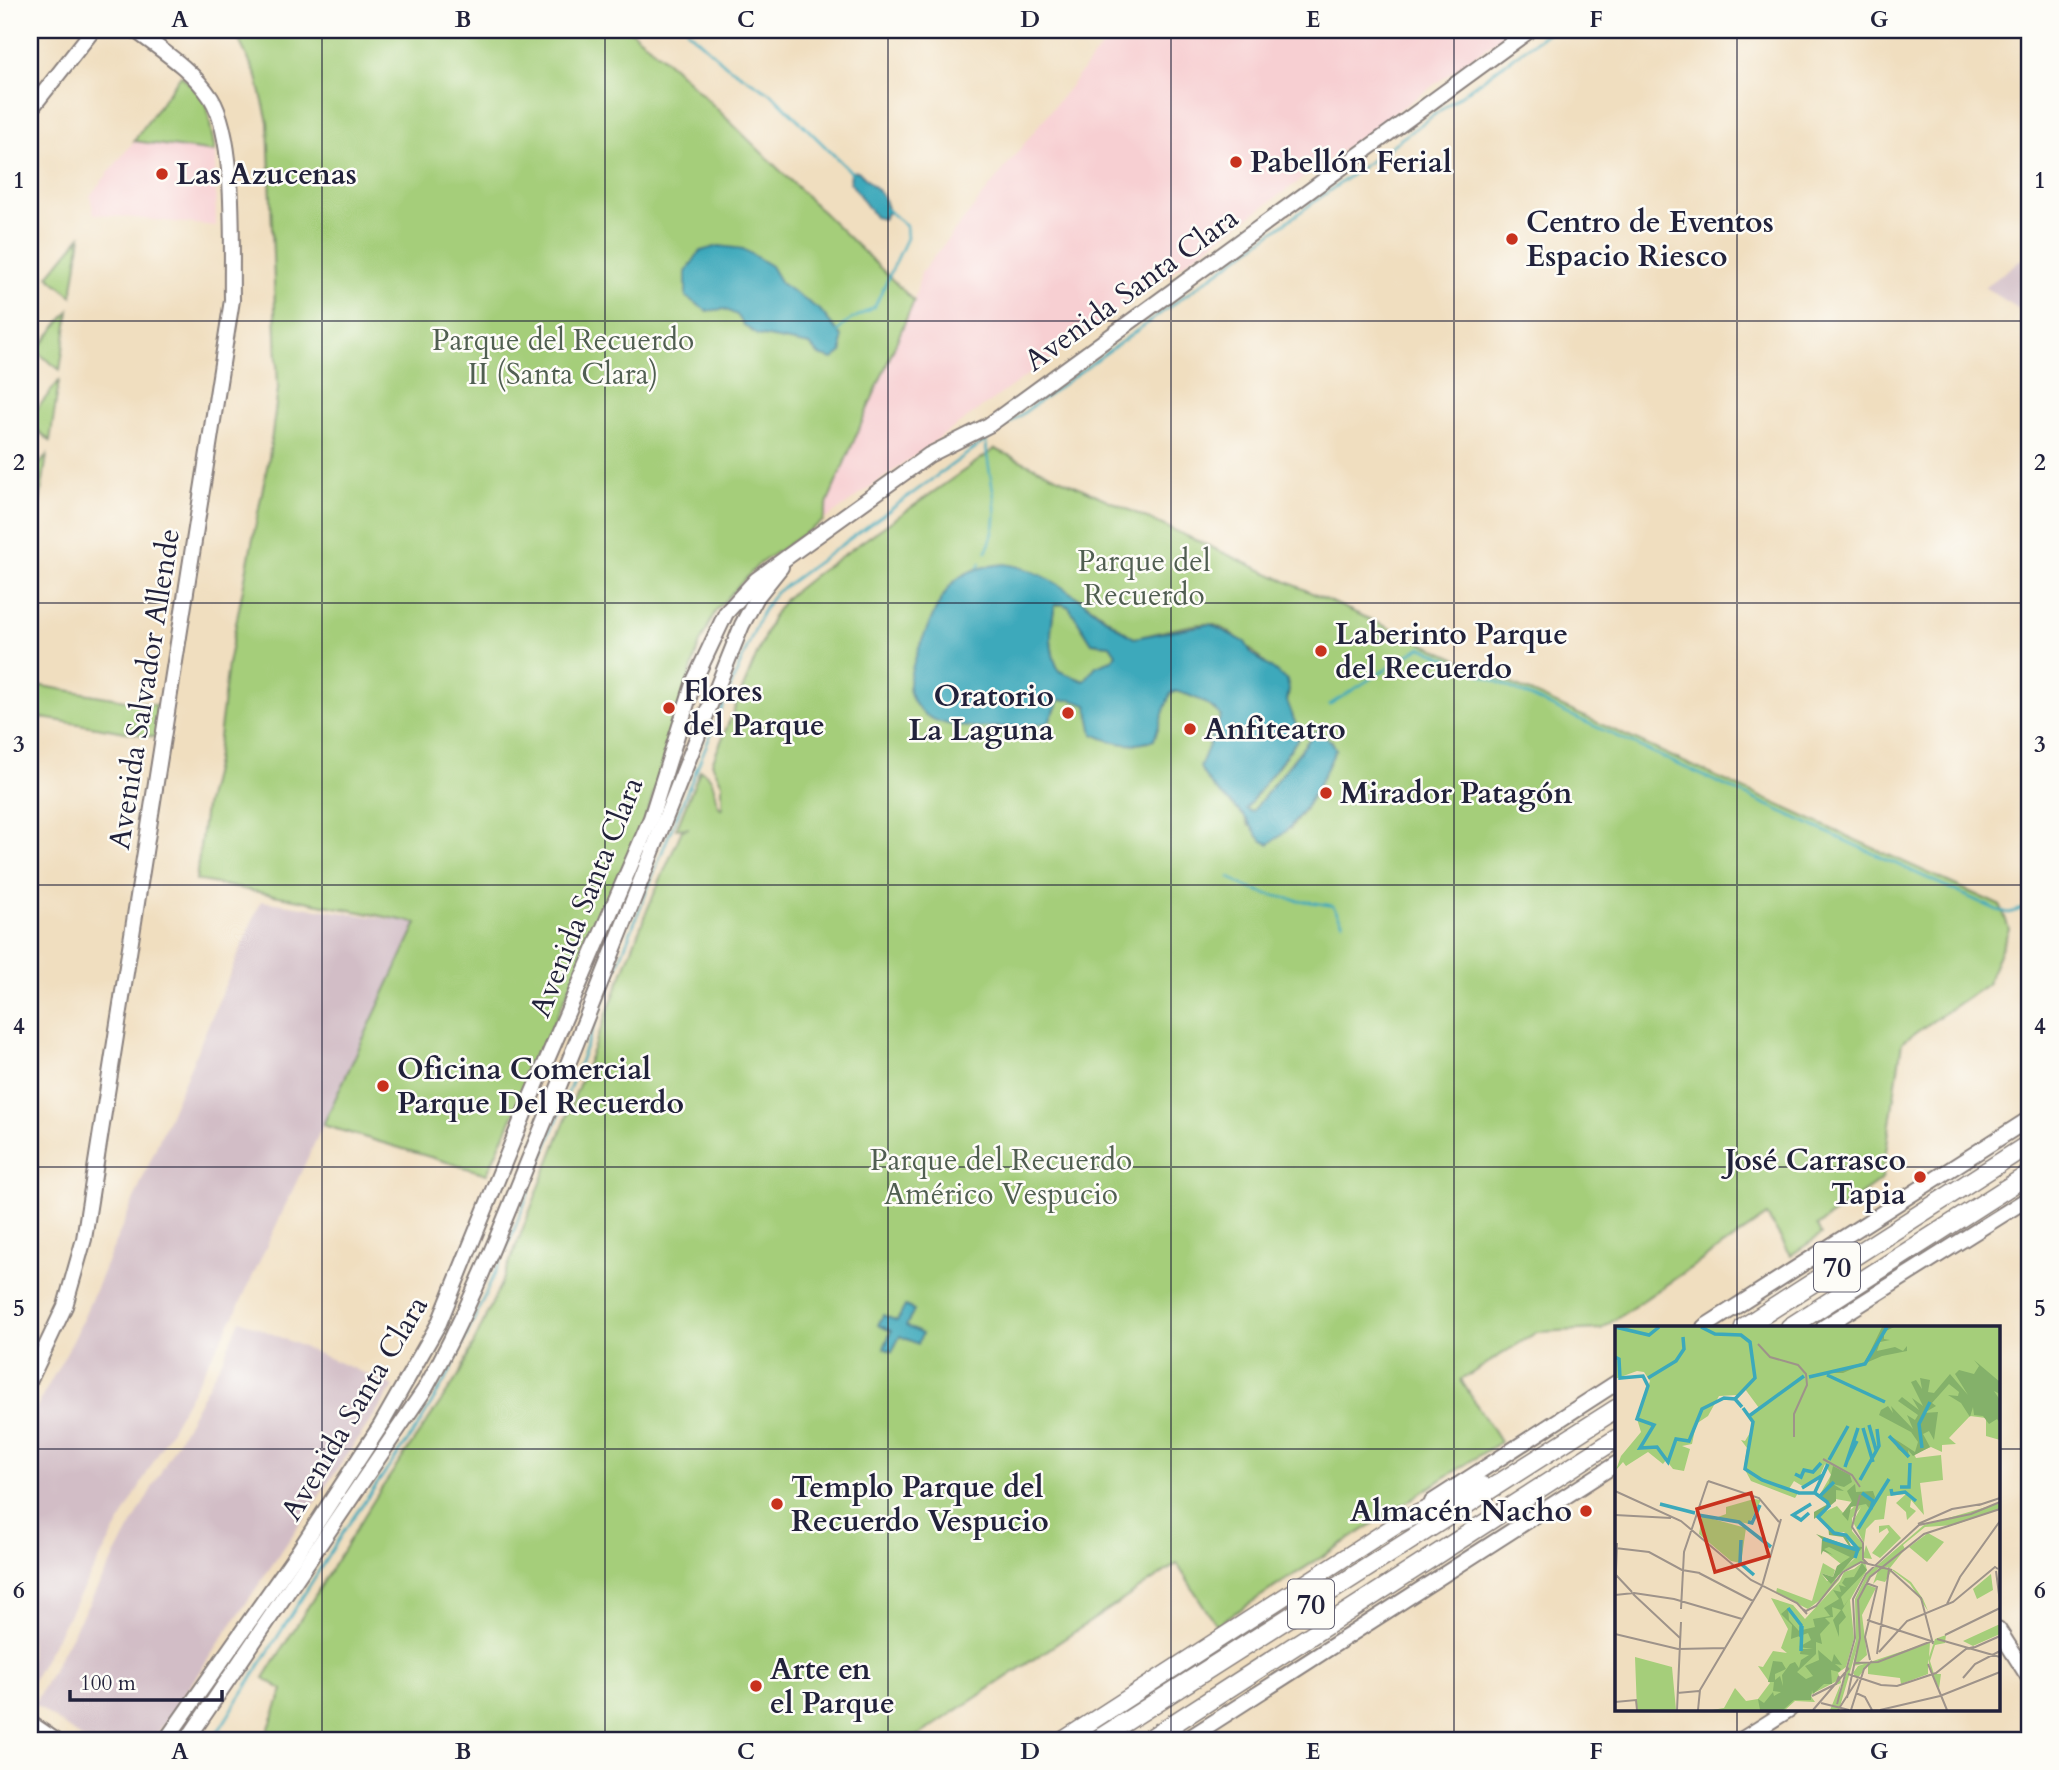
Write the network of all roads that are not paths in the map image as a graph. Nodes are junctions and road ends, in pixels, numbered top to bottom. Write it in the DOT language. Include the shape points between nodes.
graph roads {
  1 [pos="93,30"];
  2 [pos="135,30"];
  3 [pos="1530,30"];
  4 [pos="30,110"];
  5 [pos="790,555"];
  6 [pos="709,646"];
  7 [pos="729,658"];
  8 [pos="2029,1119"];
  9 [pos="2029,1144"];
  10 [pos="2025,1178"];
  11 [pos="2029,1198"];
  12 [pos="1706,1326"];
  13 [pos="1746,1326"];
  14 [pos="1792,1326"];
  15 [pos="1827,1326"];
  16 [pos="30,1380"];
  17 [pos="1615,1384"];
  18 [pos="1615,1410"];
  19 [pos="1615,1440"];
  20 [pos="1615,1465"];
  21 [pos="1524,1468"];
  22 [pos="1400,1522"];
  23 [pos="2000,1632"];
  24 [pos="2029,1678"];
  25 [pos="1238,1681"];
  26 [pos="1788,1710"];
  27 [pos="30,1723"];
  28 [pos="55,1740"];
  29 [pos="166,1740"];
  30 [pos="187,1740"];
  31 [pos="1063,1740"];
  32 [pos="1097,1740"];
  33 [pos="1148,1740"];
  34 [pos="1171,1740"];
  35 [pos="1186,1740"];
  36 [pos="1741,1740"];
  1 -- 4 [label="street"];
  2 -- 16 [label="street, Avenida Salvador Allende" via="196,80 218,113 227,157 232,300 84,1239 65,1306"];
  3 -- 5 [label="street, Avenida Santa Clara" via="989,425 929,455"];
  5 -- 6 [label="street, Avenida Santa Clara" via="747,588"];
  5 -- 7 [label="street, Avenida Santa Clara" via="757,597"];
  6 -- 7 [label="street" via="723,649"];
  6 -- 29 [label="street, Avenida Santa Clara" via="651,818 439,1323 381,1425 298,1552"];
  7 -- 30 [label="street, Avenida Santa Clara" via="482,1274 446,1352"];
  8 -- 12 [label="street"];
  9 -- 13 [label="highway, 70"];
  10 -- 14 [label="highway, 70"];
  11 -- 15 [label="street"];
  17 -- 22 [label="street"];
  18 -- 21 [label="highway, 70"];
  19 -- 25 [label="highway, 70"];
  20 -- 35 [label="street"];
  21 -- 22 [label="highway"];
  21 -- 32 [label="highway, 70"];
  22 -- 31 [label="main road"];
  23 -- 24 [label="street"];
  25 -- 33 [label="highway, 70"];
  25 -- 34 [label="highway"];
  26 -- 36 [label="street"];
  27 -- 28 [label="street"];
}
